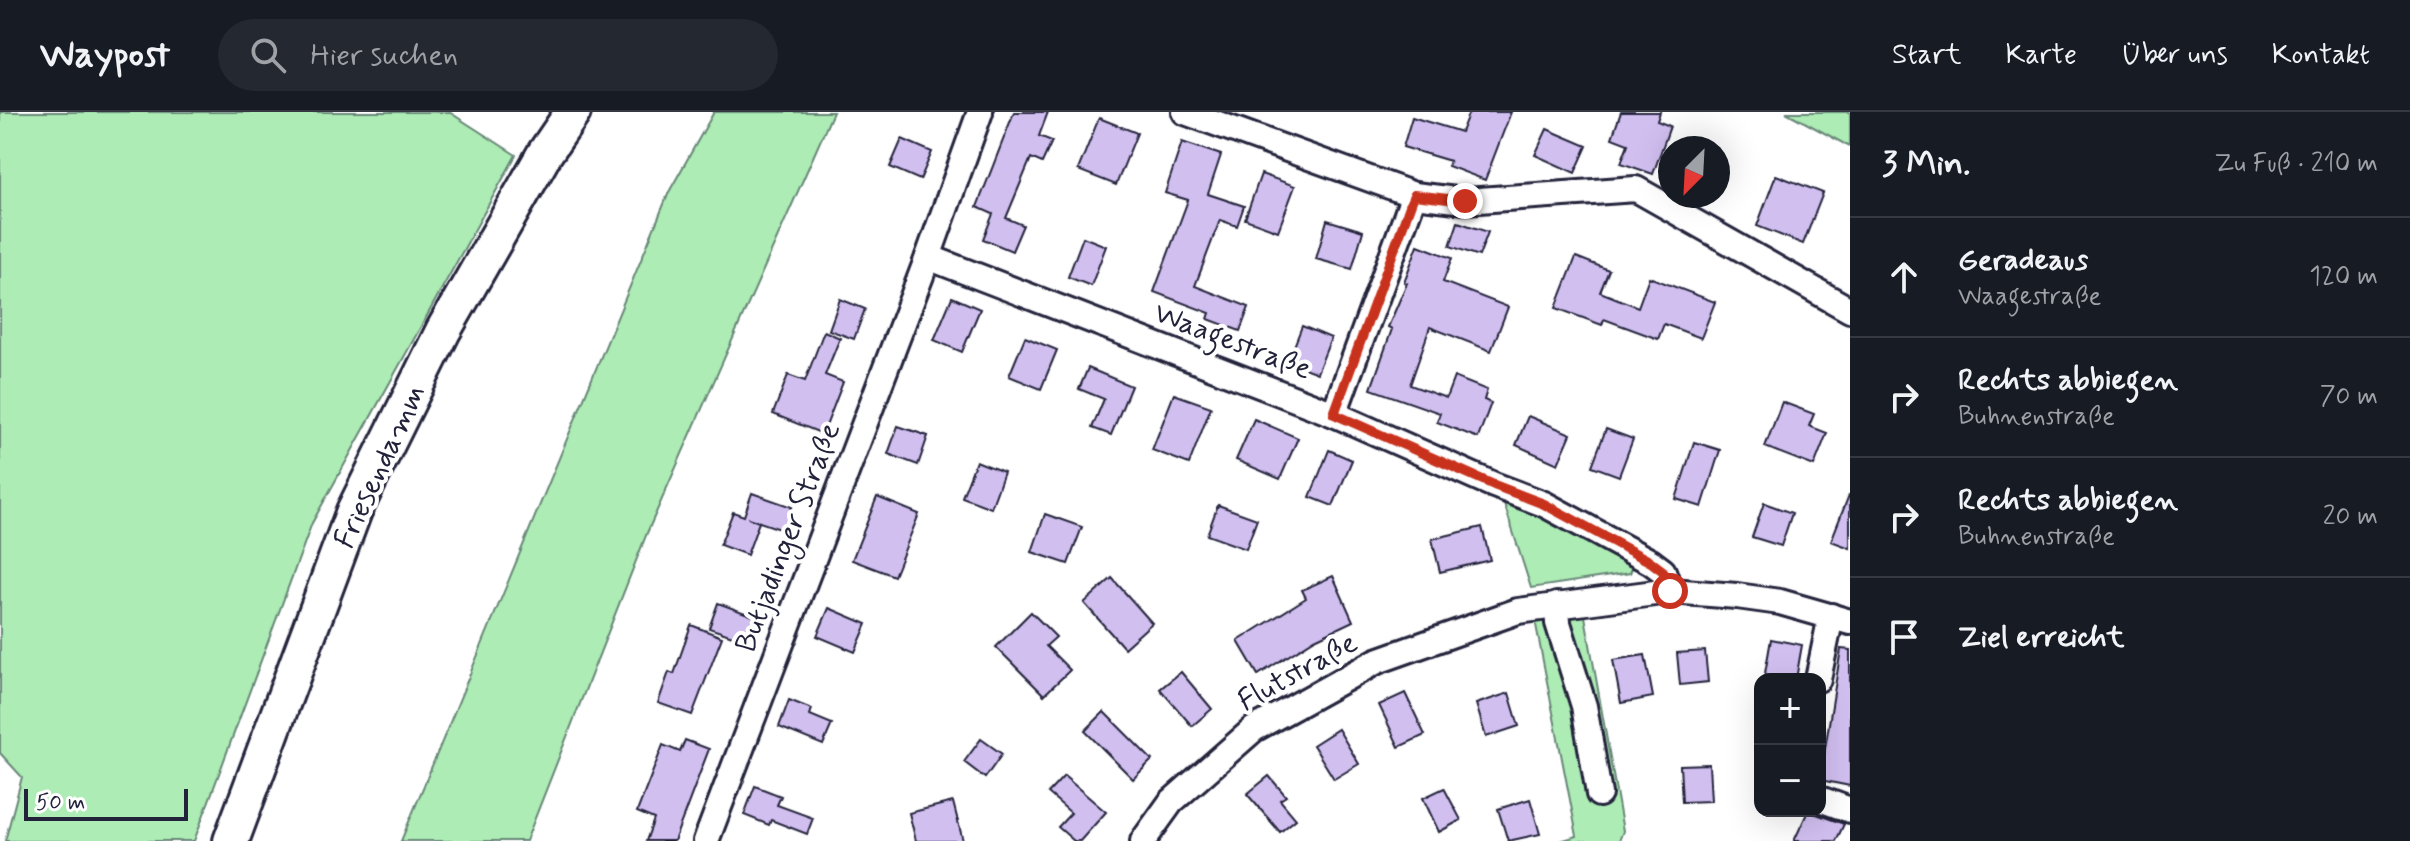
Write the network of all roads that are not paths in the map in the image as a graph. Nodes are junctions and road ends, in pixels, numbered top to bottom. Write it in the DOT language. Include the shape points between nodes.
graph roads {
  1 [pos="573,112"];
  2 [pos="980,112"];
  3 [pos="1185,112"];
  4 [pos="1414,195"];
  5 [pos="928,257"];
  6 [pos="1850,310"];
  7 [pos="1334,414"];
  8 [pos="1670,591"];
  9 [pos="1557,605"];
  10 [pos="1840,619"];
  11 [pos="1820,673"];
  12 [pos="1599,794"];
  13 [pos="1826,801"];
  14 [pos="1850,810"];
  15 [pos="231,841"];
  16 [pos="706,841"];
  17 [pos="1143,841"];
  1 -- 15 [label="main road, Friesendamm" via="443,331 354,511"];
  2 -- 5 [label="street, Butjadinger Straße"];
  3 -- 4 [label="street"];
  4 -- 6 [label="street" via="1465,201 1636,189"];
  4 -- 7 [label="street"];
  5 -- 7 [label="street, Waagestraße"];
  5 -- 16 [label="street, Butjadinger Straße"];
  7 -- 8 [label="street, Waagestraße" via="1544,504 1651,562 1663,571"];
  8 -- 9 [label="street"];
  8 -- 10 [label="street" via="1751,598"];
  9 -- 12 [label="street" via="1584,706"];
  9 -- 17 [label="street, Flutstraße" via="1518,611 1377,661 1254,729 1171,802"];
  10 -- 11 [label="street"];
  13 -- 14 [label="street"];
}
